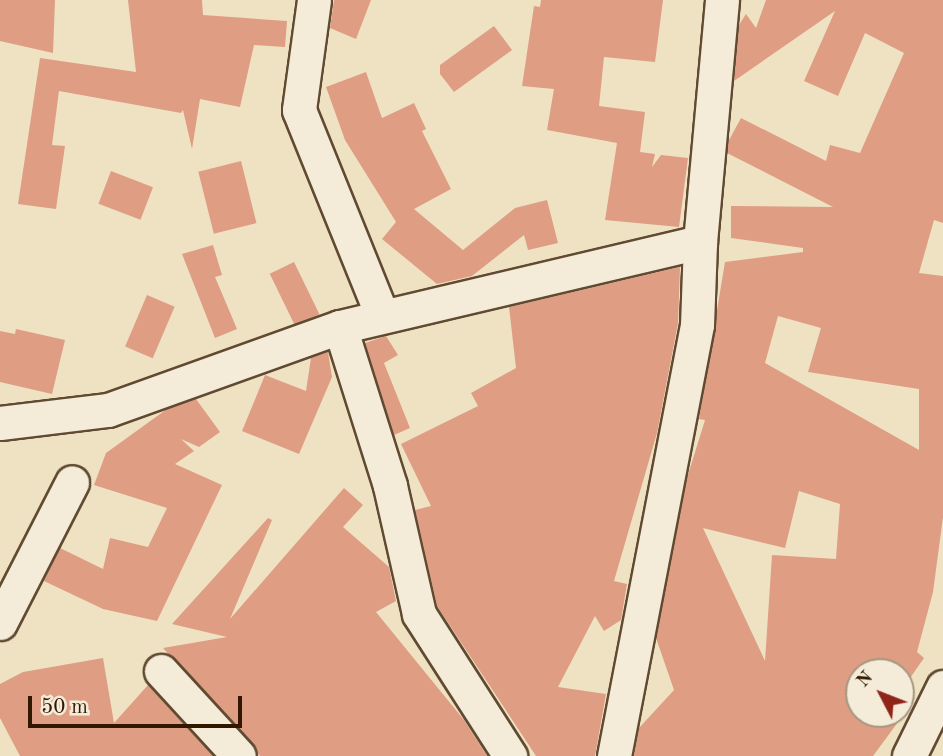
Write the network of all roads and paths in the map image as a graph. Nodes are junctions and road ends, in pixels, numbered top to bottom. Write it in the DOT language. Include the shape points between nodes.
graph roads {
  1 [pos="314,0"];
  2 [pos="722,0"];
  3 [pos="700,242"];
  4 [pos="382,315"];
  5 [pos="340,327"];
  6 [pos="0,423"];
  7 [pos="72,482"];
  8 [pos="0,623"];
  9 [pos="161,671"];
  10 [pos="943,687"];
  11 [pos="239,756"];
  12 [pos="510,756"];
  13 [pos="614,756"];
  14 [pos="909,756"];
  1 -- 4 [label="street" via="299,110"];
  2 -- 3 [label="street"];
  3 -- 4 [label="street"];
  3 -- 13 [label="street" via="697,325"];
  4 -- 5 [label="street"];
  5 -- 6 [label="street" via="108,410"];
  5 -- 12 [label="street" via="390,486 419,614"];
  7 -- 8 [label="street"];
  9 -- 11 [label="street"];
  10 -- 14 [label="street"];
}
